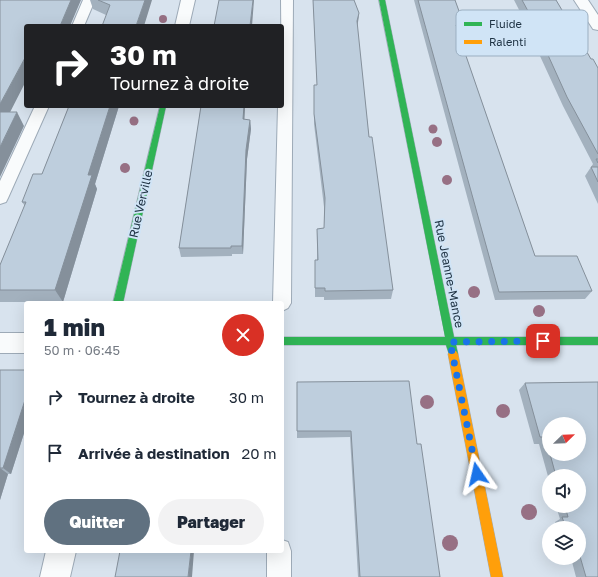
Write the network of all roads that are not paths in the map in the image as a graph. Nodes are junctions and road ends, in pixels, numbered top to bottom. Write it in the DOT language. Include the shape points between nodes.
graph roads {
  1 [pos="89,0"];
  2 [pos="188,0"];
  3 [pos="287,0"];
  4 [pos="382,0"];
  5 [pos="581,0"];
  6 [pos="588,10"];
  7 [pos="588,11"];
  8 [pos="79,24"];
  9 [pos="182,24"];
  10 [pos="598,26"];
  11 [pos="41,108"];
  12 [pos="164,108"];
  13 [pos="0,198"];
  14 [pos="118,301"];
  15 [pos="282,301"];
  16 [pos="284,341"];
  17 [pos="598,341"];
  18 [pos="450,342"];
  19 [pos="0,343"];
  20 [pos="24,343"];
  21 [pos="61,553"];
  22 [pos="279,553"];
  23 [pos="55,577"];
  24 [pos="279,577"];
  25 [pos="497,577"];
  1 -- 8 [label="lane"];
  2 -- 9 [label="street"];
  3 -- 15 [label="lane"];
  4 -- 18 [label="street, Rue Jeanne-Mance"];
  5 -- 6 [label="street"];
  7 -- 10 [label="street"];
  11 -- 13 [label="lane"];
  12 -- 14 [label="street, Rue Verville"];
  16 -- 18 [label="street"];
  17 -- 18 [label="street"];
  18 -- 25 [label="street, Rue Jeanne-Mance"];
  19 -- 20 [label="street"];
  21 -- 23 [label="street"];
  22 -- 24 [label="lane"];
}
